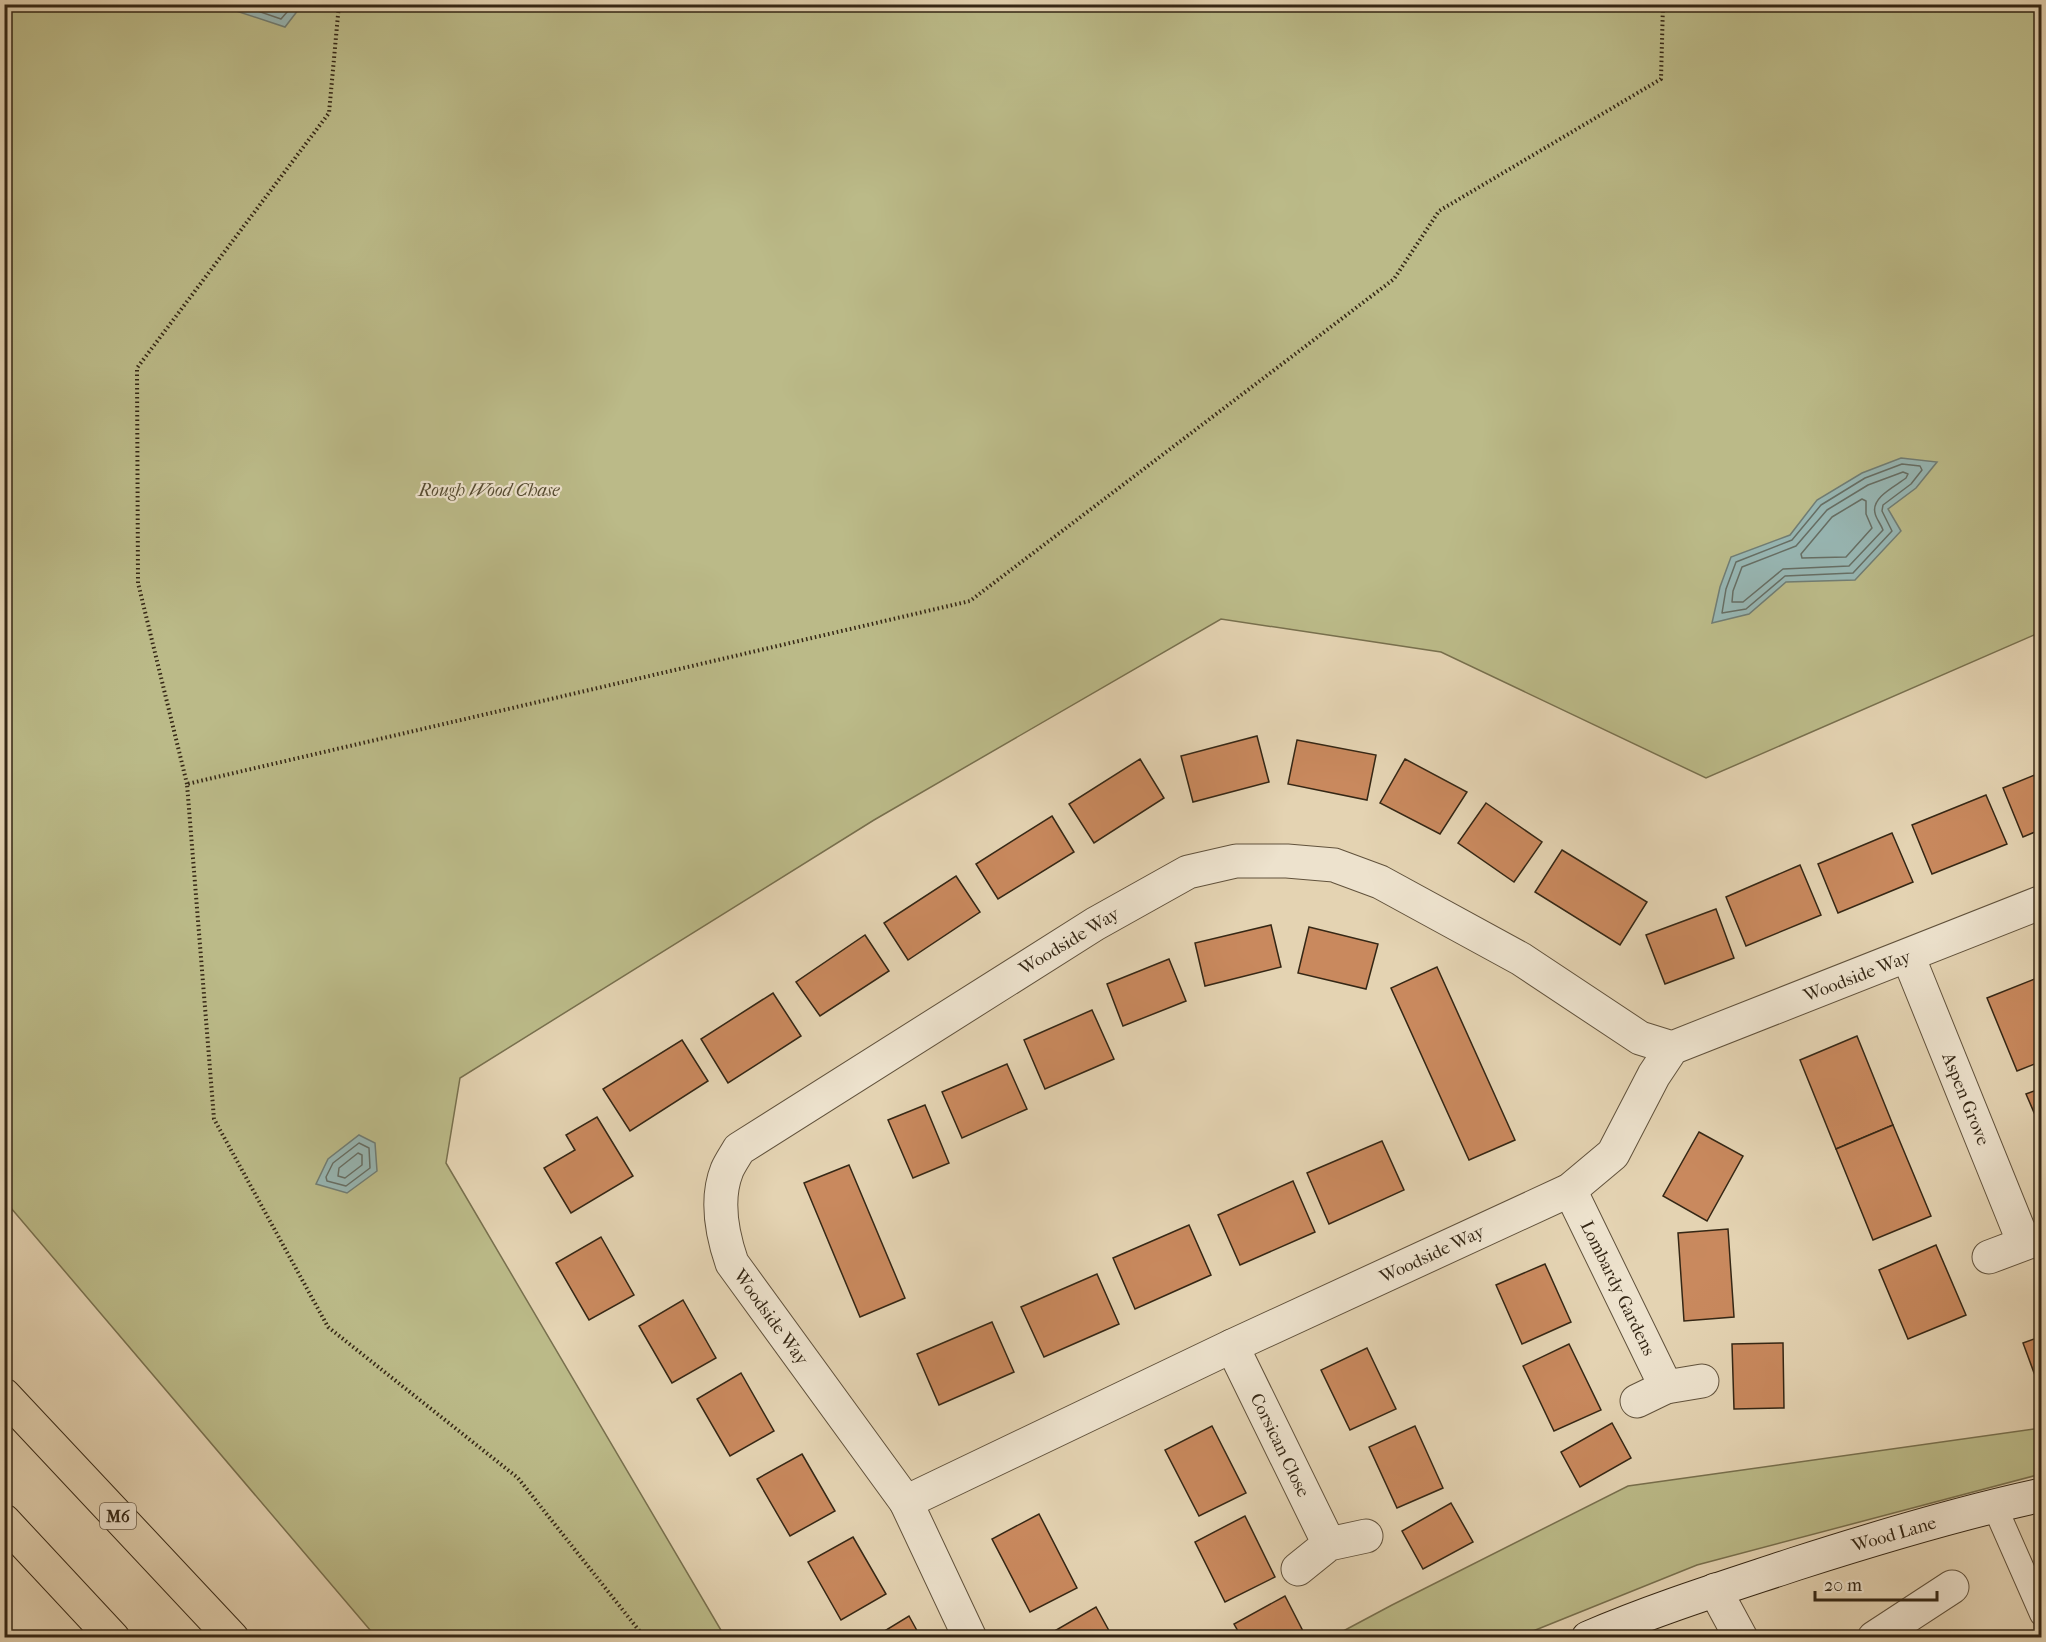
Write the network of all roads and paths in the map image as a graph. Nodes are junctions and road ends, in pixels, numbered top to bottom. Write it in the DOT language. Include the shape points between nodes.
graph roads {
  1 [pos="339,4"];
  2 [pos="1663,4"];
  3 [pos="187,784"];
  4 [pos="2042,902"];
  5 [pos="1908,956"];
  6 [pos="1672,1048"];
  7 [pos="1570,1190"];
  8 [pos="2033,1240"];
  9 [pos="1989,1257"];
  10 [pos="1232,1346"];
  11 [pos="1702,1380"];
  12 [pos="1666,1387"];
  13 [pos="4,1395"];
  14 [pos="1637,1401"];
  15 [pos="2042,1495"];
  16 [pos="906,1502"];
  17 [pos="1994,1505"];
  18 [pos="4,1521"];
  19 [pos="1366,1536"];
  20 [pos="1329,1544"];
  21 [pos="1298,1569"];
  22 [pos="1952,1587"];
  23 [pos="1714,1590"];
  24 [pos="2042,1614"];
  25 [pos="113,1638"];
  26 [pos="232,1638"];
  27 [pos="645,1638"];
  28 [pos="970,1638"];
  29 [pos="1588,1638"];
  30 [pos="1741,1638"];
  31 [pos="1874,1638"];
  1 -- 3 [label="path" via="329,113 137,368 138,583"];
  2 -- 3 [label="path" via="1661,79 1439,211 1394,279 970,601"];
  3 -- 27 [label="path" via="214,1119 328,1327 518,1478"];
  4 -- 5 [label="street, Woodside Way"];
  5 -- 6 [label="street, Woodside Way"];
  5 -- 8 [label="street, Aspen Grove"];
  6 -- 7 [label="street, Woodside Way" via="1612,1154"];
  6 -- 16 [label="street, Woodside Way" via="1640,1038 1521,959 1380,882 1334,865 1236,861 1188,872 1095,924 739,1149 727,1170 722,1190 722,1234 732,1263"];
  7 -- 10 [label="street, Woodside Way"];
  7 -- 12 [label="street, Lombardy Gardens"];
  8 -- 9 [label="street, Aspen Grove"];
  10 -- 16 [label="street, Woodside Way"];
  10 -- 20 [label="street, Corsican Close"];
  11 -- 12 [label="street"];
  12 -- 14 [label="street"];
  13 -- 26 [label="highway, M6"];
  15 -- 17 [label="street, Wood Lane"];
  16 -- 28 [label="street"];
  17 -- 23 [label="street, Wood Lane"];
  17 -- 24 [label="lane"];
  18 -- 25 [label="highway"];
  19 -- 20 [label="street"];
  20 -- 21 [label="street"];
  22 -- 31 [label="street"];
  23 -- 29 [label="street, Wood Lane"];
  23 -- 30 [label="street"];
}
